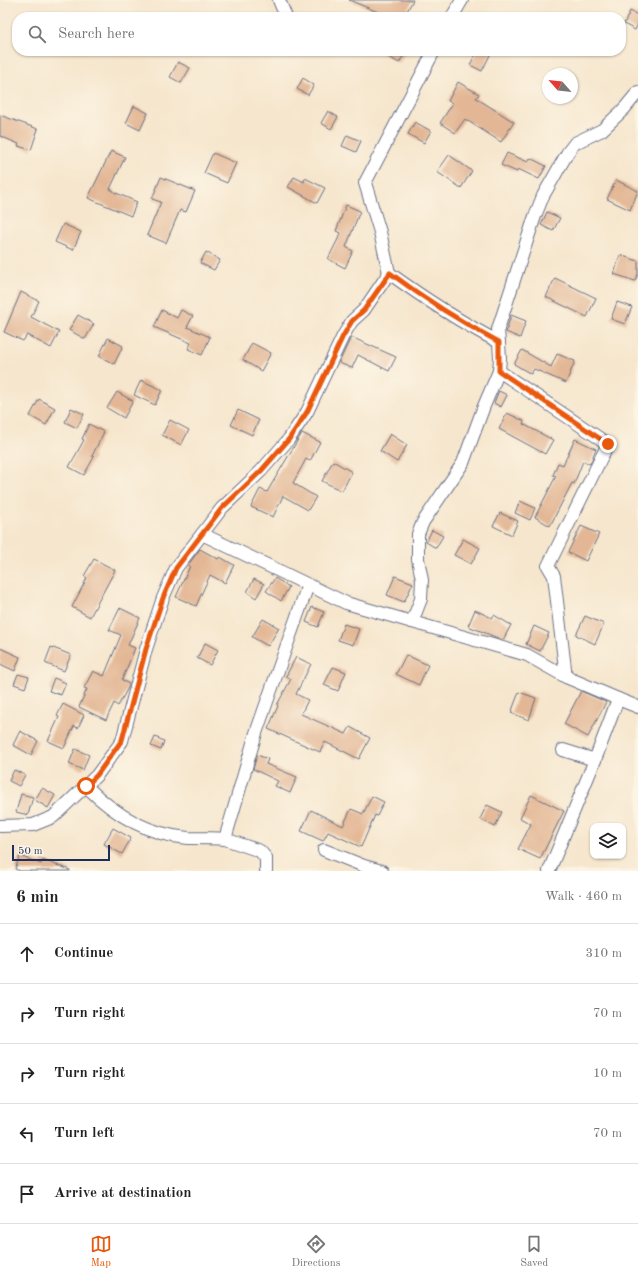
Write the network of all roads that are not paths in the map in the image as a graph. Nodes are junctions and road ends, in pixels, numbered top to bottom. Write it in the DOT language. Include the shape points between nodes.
graph roads {
  1 [pos="279,0"];
  2 [pos="462,0"];
  3 [pos="284,12"];
  4 [pos="455,12"];
  5 [pos="431,56"];
  6 [pos="638,92"];
  7 [pos="390,273"];
  8 [pos="499,342"];
  9 [pos="499,371"];
  10 [pos="202,534"];
  11 [pos="308,585"];
  12 [pos="412,622"];
  13 [pos="566,677"];
  14 [pos="618,699"];
  15 [pos="638,707"];
  16 [pos="563,750"];
  17 [pos="595,760"];
  18 [pos="86,786"];
  19 [pos="0,826"];
  20 [pos="225,839"];
  21 [pos="324,850"];
  22 [pos="266,871"];
  23 [pos="382,871"];
  24 [pos="548,871"];
  1 -- 3 [label="street"];
  2 -- 4 [label="street"];
  5 -- 7 [label="street" via="365,183"];
  6 -- 8 [label="street" via="602,130 575,143 543,196 498,329"];
  7 -- 8 [label="street" via="450,315"];
  7 -- 10 [label="street" via="364,310 352,321 307,412 289,439 261,471 222,508"];
  8 -- 9 [label="street"];
  9 -- 12 [label="street" via="463,463 423,522 418,534 421,599"];
  9 -- 13 [label="street" via="608,444 548,566 554,576"];
  10 -- 11 [label="street"];
  10 -- 18 [label="street" via="176,568 163,598 146,649 122,740"];
  11 -- 12 [label="street" via="346,603"];
  11 -- 20 [label="street" via="256,733"];
  12 -- 13 [label="street" via="527,655"];
  13 -- 14 [label="street"];
  14 -- 15 [label="street"];
  14 -- 17 [label="street"];
  16 -- 17 [label="street"];
  17 -- 24 [label="street"];
  18 -- 19 [label="street" via="52,817 33,826"];
  18 -- 20 [label="street" via="114,811 140,826 162,834 187,838"];
  20 -- 22 [label="street" via="260,851 266,858"];
  21 -- 23 [label="street"];
}
